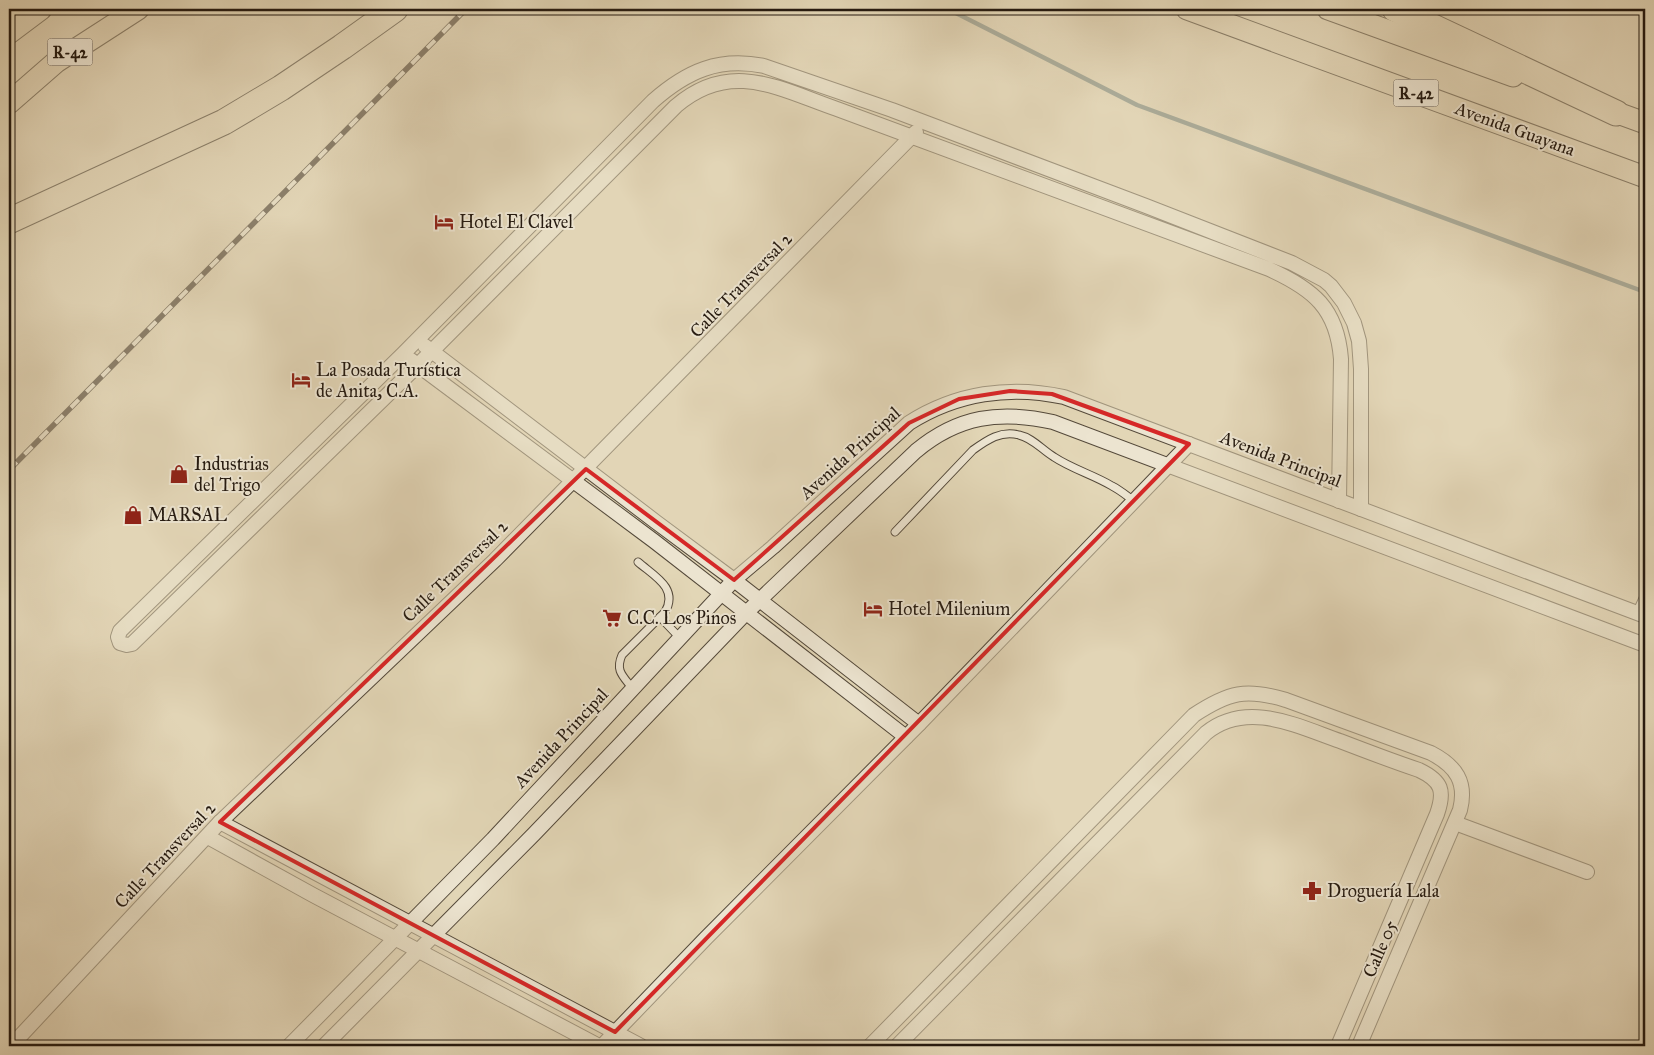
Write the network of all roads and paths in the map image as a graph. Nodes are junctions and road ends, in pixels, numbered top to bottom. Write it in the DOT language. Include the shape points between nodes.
graph roads {
  1 [pos="41,9"];
  2 [pos="138,9"];
  3 [pos="395,9"];
  4 [pos="1187,9"];
  5 [pos="1328,9"];
  6 [pos="1395,9"];
  7 [pos="9,33"];
  8 [pos="690,75"];
  9 [pos="696,90"];
  10 [pos="9,103"];
  11 [pos="1616,113"];
  12 [pos="925,123"];
  13 [pos="1645,123"];
  14 [pos="912,137"];
  15 [pos="605,149"];
  16 [pos="620,162"];
  17 [pos="1645,177"];
  18 [pos="9,221"];
  19 [pos="494,261"];
  20 [pos="508,274"];
  21 [pos="416,340"];
  22 [pos="431,351"];
  23 [pos="402,354"];
  24 [pos="418,365"];
  25 [pos="1189,444"];
  26 [pos="1169,466"];
  27 [pos="586,469"];
  28 [pos="574,481"];
  29 [pos="1134,501"];
  30 [pos="1339,502"];
  31 [pos="1360,509"];
  32 [pos="895,532"];
  33 [pos="638,562"];
  34 [pos="734,580"];
  35 [pos="723,594"];
  36 [pos="1645,594"];
  37 [pos="759,599"];
  38 [pos="746,612"];
  39 [pos="1641,614"];
  40 [pos="660,617"];
  41 [pos="680,638"];
  42 [pos="1645,645"];
  43 [pos="633,688"];
  44 [pos="919,724"];
  45 [pos="906,737"];
  46 [pos="1137,773"];
  47 [pos="1151,788"];
  48 [pos="220,822"];
  49 [pos="1455,823"];
  50 [pos="208,837"];
  51 [pos="1067,843"];
  52 [pos="1083,857"];
  53 [pos="1587,872"];
  54 [pos="327,878"];
  55 [pos="313,894"];
  56 [pos="1392,920"];
  57 [pos="410,923"];
  58 [pos="1410,928"];
  59 [pos="434,936"];
  60 [pos="395,938"];
  61 [pos="419,951"];
  62 [pos="615,1032"];
  63 [pos="11,1046"];
  64 [pos="289,1046"];
  65 [pos="324,1046"];
  66 [pos="600,1046"];
  67 [pos="641,1046"];
  68 [pos="870,1046"];
  69 [pos="897,1046"];
  70 [pos="1338,1046"];
  71 [pos="1359,1046"];
  1 -- 7 [label="main road"];
  2 -- 10 [label="main road, R-42" via="56,62"];
  3 -- 18 [label="highway" via="296,78 224,122"];
  4 -- 17 [label="main road, Avenida Guayana / R-42"];
  5 -- 11 [label="main road"];
  6 -- 11 [label="highway"];
  8 -- 9 [label="street"];
  8 -- 12 [label="street" via="723,64 764,66"];
  8 -- 15 [label="street" via="666,89"];
  9 -- 14 [label="street" via="722,81 754,81"];
  9 -- 16 [label="street"];
  11 -- 13 [label="main road"];
  12 -- 14 [label="street, Calle Transversal 2"];
  12 -- 31 [label="street" via="1283,259 1306,269 1331,286 1344,303 1359,341"];
  14 -- 27 [label="street, Calle Transversal 2"];
  14 -- 30 [label="street" via="1269,269 1311,293 1332,319 1340,347"];
  15 -- 16 [label="street"];
  15 -- 19 [label="street"];
  16 -- 20 [label="street"];
  19 -- 20 [label="street"];
  19 -- 21 [label="street"];
  20 -- 22 [label="street"];
  21 -- 22 [label="street"];
  21 -- 23 [label="street"];
  22 -- 24 [label="street"];
  22 -- 27 [label="street"];
  23 -- 24 [label="street"];
  23 -- 24 [label="street" via="120,631 120,643 132,644"];
  24 -- 28 [label="street"];
  25 -- 26 [label="street"];
  25 -- 30 [label="street, Avenida Principal"];
  25 -- 34 [label="street, Avenida Principal" via="1052,394 1010,391 959,399 909,423"];
  26 -- 29 [label="street"];
  26 -- 37 [label="street" via="1035,418 989,418 958,425 916,450"];
  26 -- 42 [label="street"];
  27 -- 28 [label="street, Calle Transversal 2"];
  27 -- 34 [label="street"];
  28 -- 35 [label="street"];
  28 -- 48 [label="street, Calle Transversal 2"];
  29 -- 32 [label="lane" via="1111,485 1072,468 1028,438 1000,434 974,450"];
  29 -- 44 [label="street"];
  30 -- 31 [label="street, Avenida Principal"];
  31 -- 39 [label="street, Avenida Principal"];
  33 -- 40 [label="lane" via="667,588 669,604"];
  34 -- 35 [label="street, Avenida Principal"];
  34 -- 37 [label="street"];
  35 -- 38 [label="street"];
  35 -- 41 [label="street, Avenida Principal"];
  36 -- 39 [label="lane"];
  37 -- 38 [label="street"];
  37 -- 44 [label="street"];
  38 -- 45 [label="street"];
  38 -- 59 [label="street"];
  40 -- 41 [label="lane"];
  40 -- 43 [label="lane" via="619,661 622,675"];
  41 -- 43 [label="street, Avenida Principal"];
  43 -- 57 [label="street, Avenida Principal"];
  44 -- 45 [label="street"];
  45 -- 62 [label="street"];
  46 -- 47 [label="street"];
  46 -- 49 [label="street, Calle 05" via="1194,714 1225,697 1262,694 1431,753 1449,765 1460,782 1463,797"];
  46 -- 51 [label="street"];
  47 -- 52 [label="street"];
  47 -- 56 [label="street, Calle 05" via="1213,727 1229,719 1253,717 1290,723 1419,770 1439,784 1440,806"];
  48 -- 50 [label="street, Calle Transversal 2"];
  48 -- 54 [label="street"];
  49 -- 53 [label="street"];
  49 -- 58 [label="street, Calle 05"];
  50 -- 55 [label="street"];
  50 -- 63 [label="street, Calle Transversal 2"];
  51 -- 52 [label="street"];
  51 -- 68 [label="street"];
  52 -- 69 [label="street"];
  54 -- 55 [label="street"];
  54 -- 57 [label="street"];
  55 -- 60 [label="street"];
  56 -- 58 [label="street"];
  56 -- 70 [label="street, Calle 05"];
  57 -- 59 [label="street"];
  57 -- 60 [label="street, Avenida Principal"];
  58 -- 71 [label="street, Calle 05"];
  59 -- 61 [label="street"];
  59 -- 62 [label="street"];
  60 -- 61 [label="street"];
  60 -- 64 [label="street, Avenida Principal"];
  61 -- 65 [label="street"];
  61 -- 66 [label="street"];
  62 -- 66 [label="street"];
  62 -- 67 [label="street"];
}
